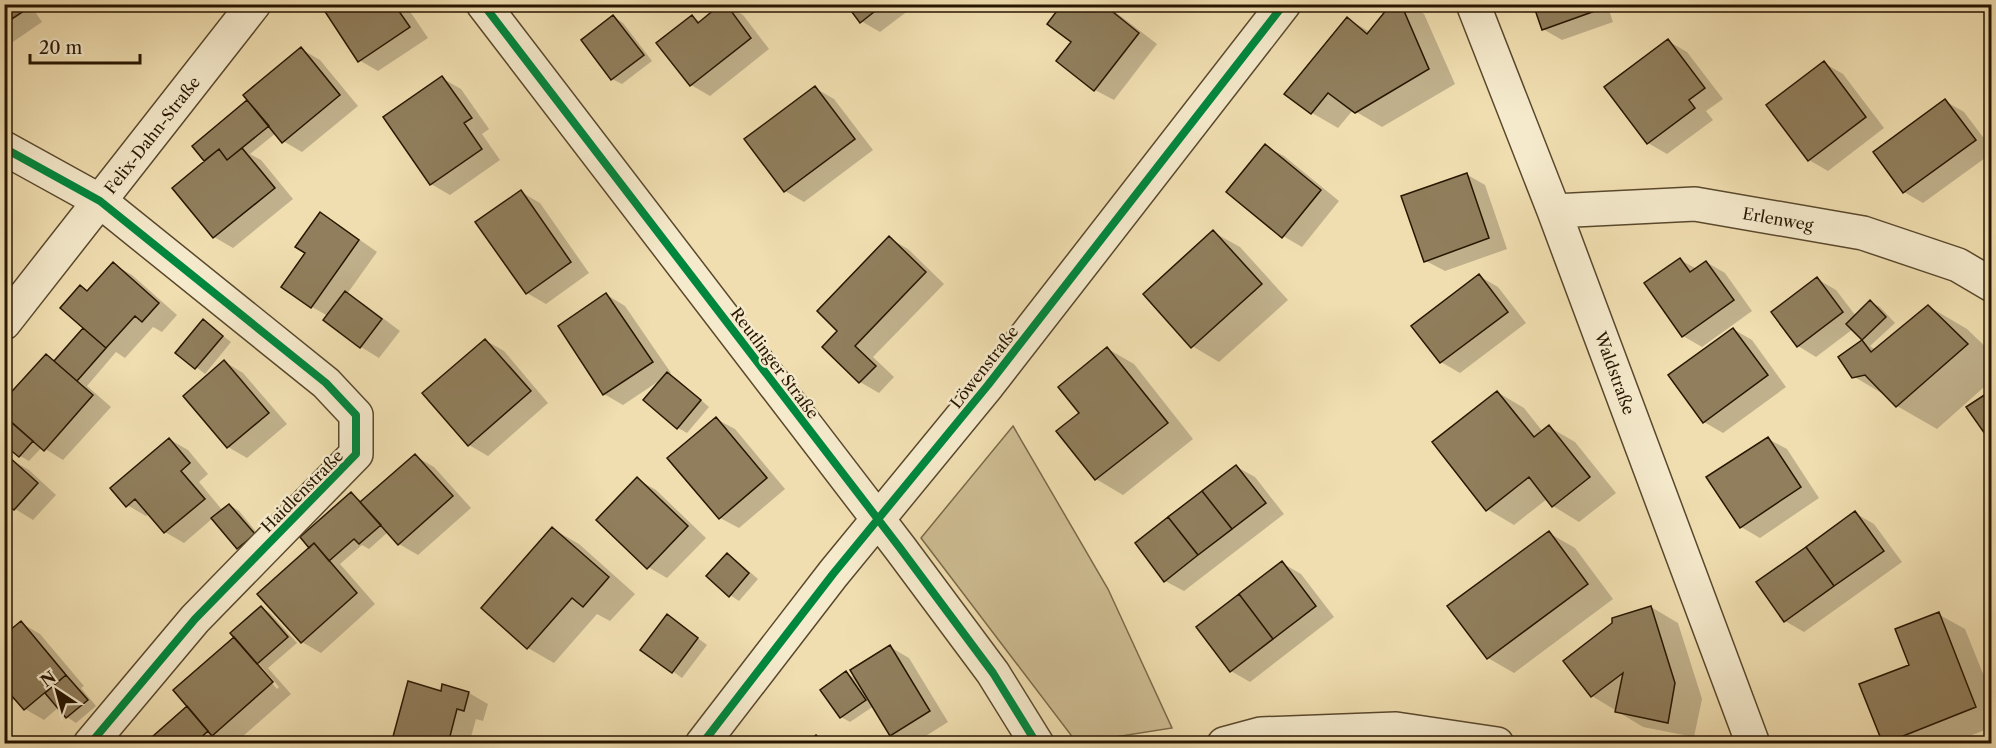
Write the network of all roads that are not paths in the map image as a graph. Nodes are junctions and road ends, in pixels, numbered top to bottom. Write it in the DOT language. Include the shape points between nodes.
graph roads {
  1 [pos="254,4"];
  2 [pos="483,4"];
  3 [pos="1284,4"];
  4 [pos="1473,4"];
  5 [pos="4,148"];
  6 [pos="100,201"];
  7 [pos="1554,211"];
  8 [pos="1992,285"];
  9 [pos="4,323"];
  10 [pos="878,519"];
  11 [pos="90,744"];
  12 [pos="702,744"];
  13 [pos="1037,744"];
  14 [pos="1224,744"];
  15 [pos="1497,744"];
  16 [pos="1753,744"];
  1 -- 6 [label="street, Felix-Dahn-Straße"];
  2 -- 10 [label="street, Reutlinger Straße"];
  3 -- 10 [label="street, Löwenstraße" via="988,386"];
  4 -- 7 [label="street, Waldstraße"];
  5 -- 6 [label="street, Haidlenstraße"];
  6 -- 9 [label="street, Felix-Dahn-Straße"];
  6 -- 11 [label="street, Haidlenstraße" via="326,383 356,416 356,454 195,619"];
  7 -- 8 [label="street, Erlenweg" via="1695,204 1863,233 1958,265"];
  7 -- 16 [label="street, Waldstraße"];
  10 -- 12 [label="street, Löwenstraße"];
  10 -- 13 [label="street, Reutlinger Straße" via="993,673"];
  14 -- 15 [label="street" via="1261,734 1396,729"];
}
